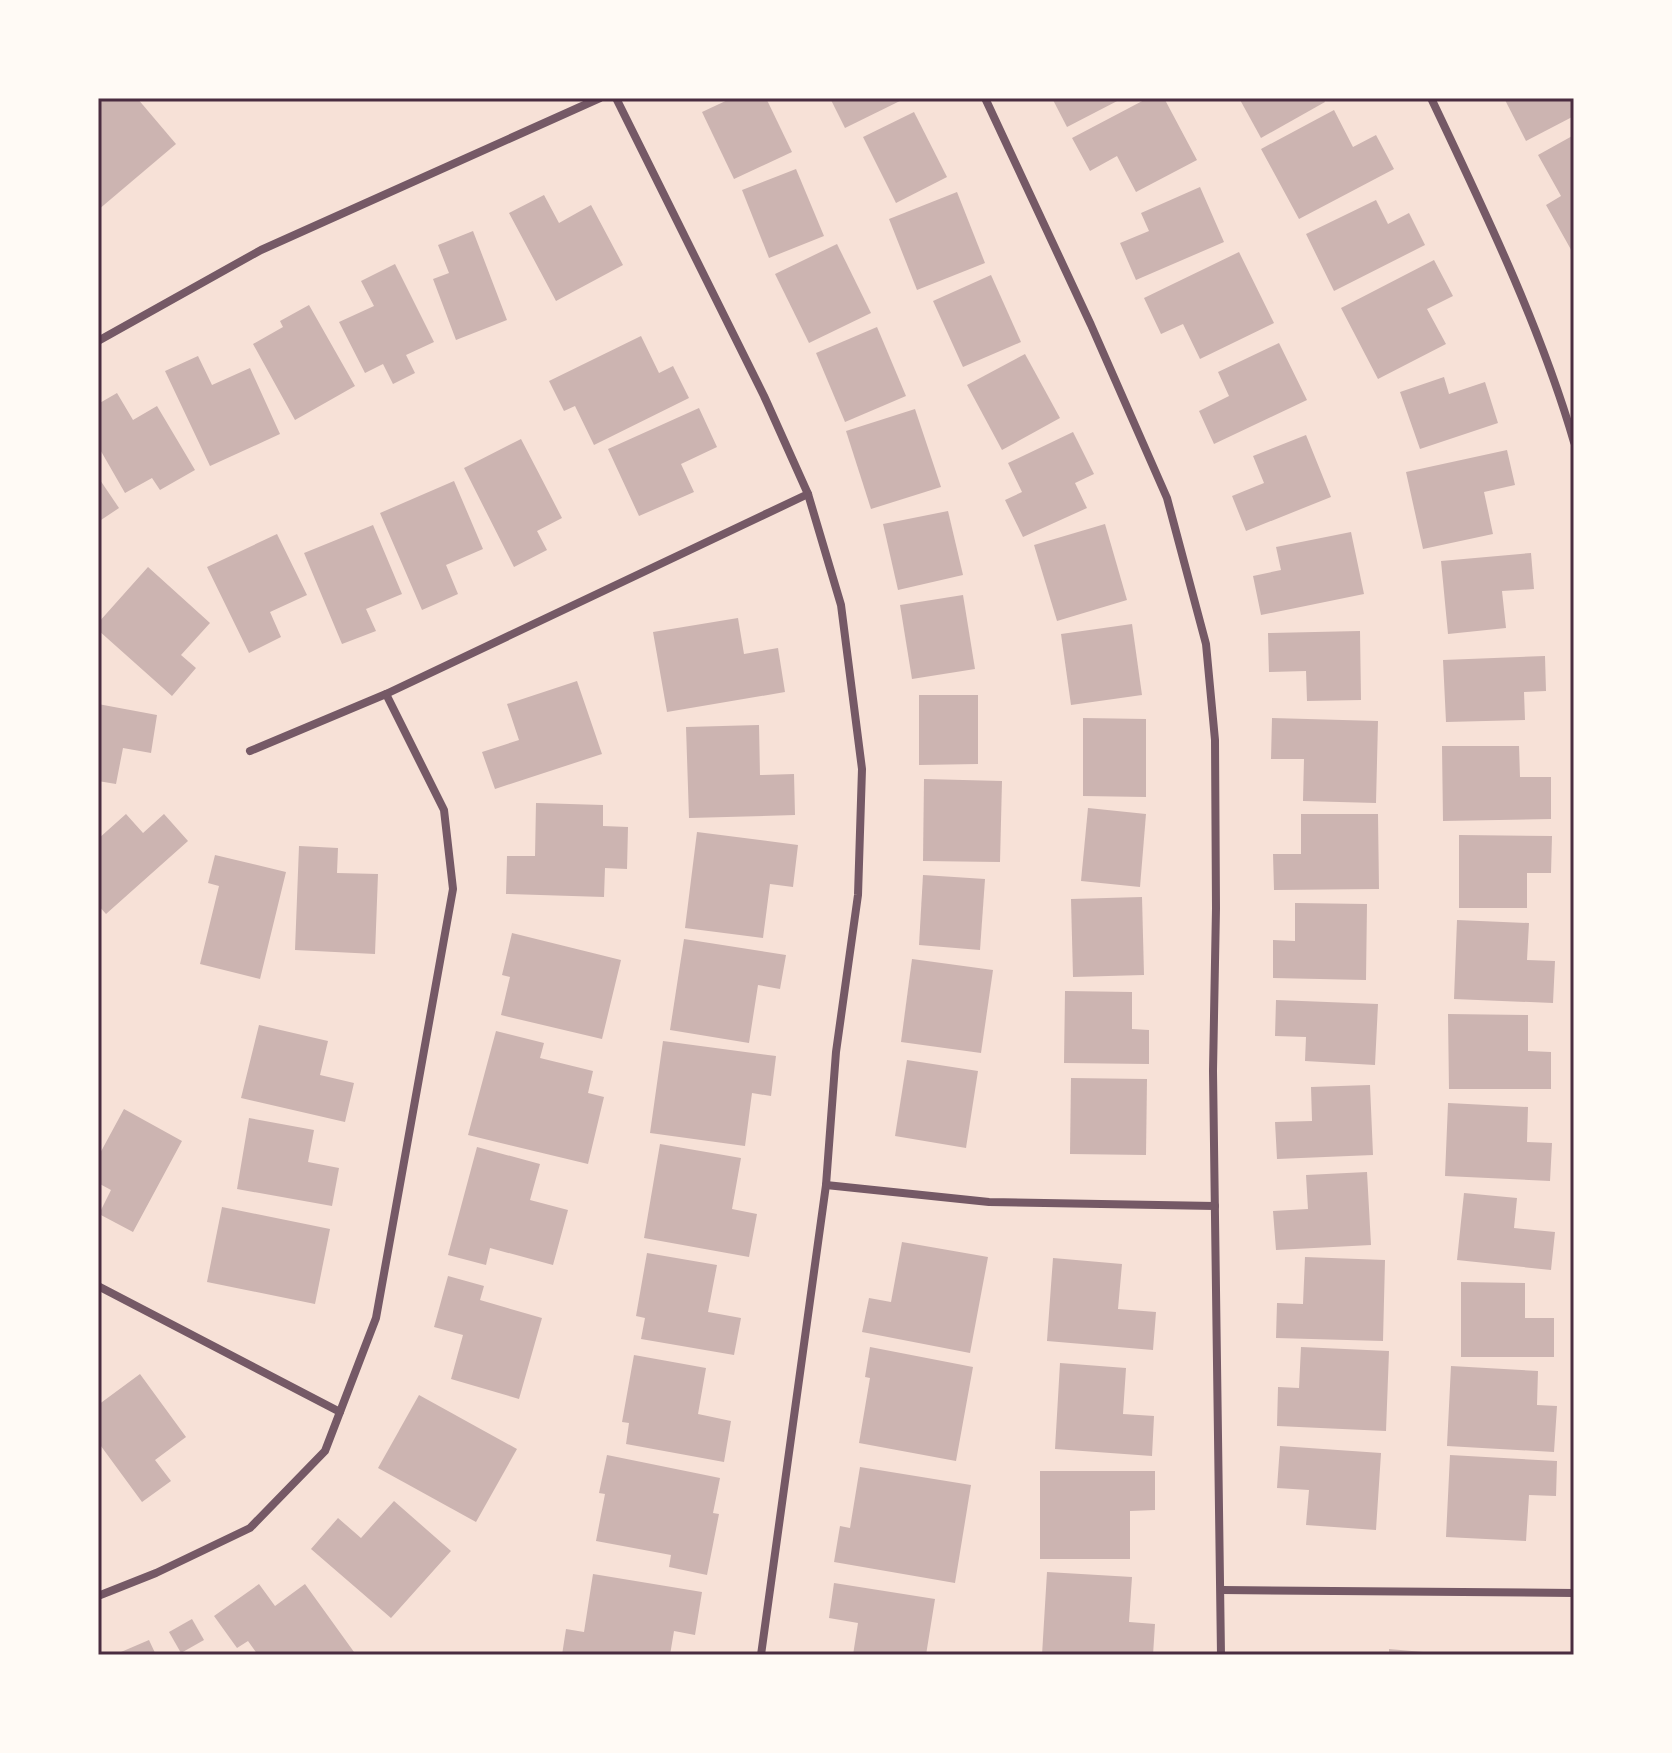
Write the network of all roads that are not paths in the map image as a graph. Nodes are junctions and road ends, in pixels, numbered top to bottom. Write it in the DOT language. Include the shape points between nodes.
graph roads {
  1 [pos="616,98"];
  2 [pos="985,98"];
  3 [pos="1431,98"];
  4 [pos="595,99"];
  5 [pos="98,341"];
  6 [pos="1574,442"];
  7 [pos="808,494"];
  8 [pos="386,694"];
  9 [pos="250,751"];
  10 [pos="826,1185"];
  11 [pos="1215,1206"];
  12 [pos="98,1286"];
  13 [pos="340,1412"];
  14 [pos="1222,1590"];
  15 [pos="1574,1593"];
  16 [pos="98,1596"];
  17 [pos="761,1655"];
  18 [pos="1221,1655"];
  1 -- 7 [label="street"];
  2 -- 11 [label="street" via="1167,498 1206,644 1215,740"];
  3 -- 6 [label="street" via="1557,384"];
  4 -- 5 [label="street" via="261,250"];
  7 -- 8 [label="street"];
  7 -- 10 [label="street" via="841,605 862,769 858,895 836,1052"];
  8 -- 9 [label="street"];
  8 -- 13 [label="street" via="444,810 453,889 376,1318"];
  10 -- 11 [label="street" via="989,1202"];
  10 -- 17 [label="street"];
  11 -- 14 [label="street"];
  12 -- 13 [label="street"];
  13 -- 16 [label="street" via="325,1451 250,1528"];
  14 -- 15 [label="street"];
  14 -- 18 [label="street"];
}
